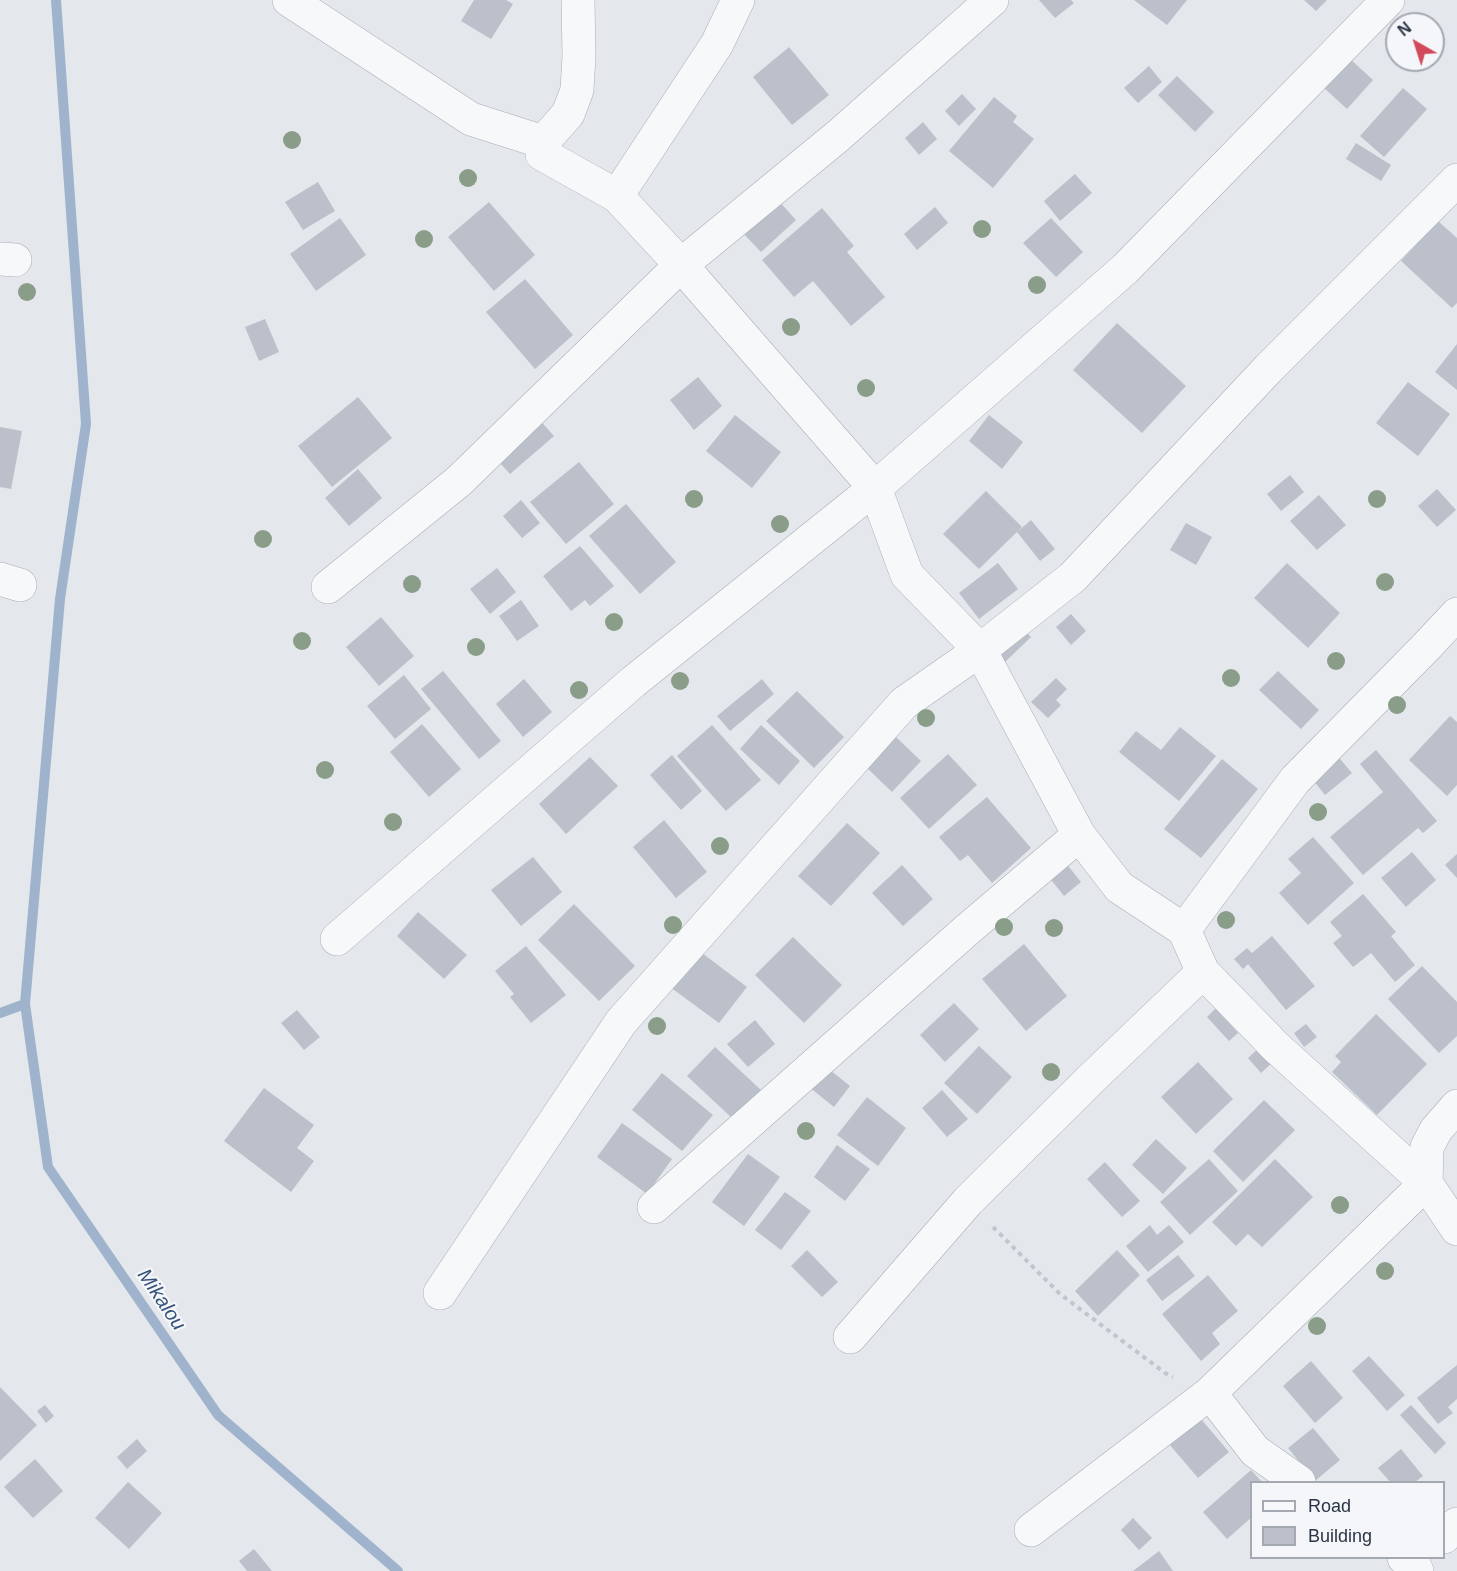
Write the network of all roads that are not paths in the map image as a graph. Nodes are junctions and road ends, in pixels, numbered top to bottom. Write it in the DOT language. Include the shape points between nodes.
graph roads {
  1 [pos="289,0"];
  2 [pos="578,0"];
  3 [pos="738,0"];
  4 [pos="992,0"];
  5 [pos="1388,0"];
  6 [pos="543,142"];
  7 [pos="1457,180"];
  8 [pos="617,196"];
  9 [pos="681,265"];
  10 [pos="875,488"];
  11 [pos="328,587"];
  12 [pos="1457,614"];
  13 [pos="980,650"];
  14 [pos="1079,835"];
  15 [pos="1184,930"];
  16 [pos="336,939"];
  17 [pos="1203,972"];
  18 [pos="1457,1106"];
  19 [pos="1426,1183"];
  20 [pos="654,1207"];
  21 [pos="1457,1229"];
  22 [pos="440,1293"];
  23 [pos="850,1337"];
  24 [pos="1210,1393"];
  25 [pos="1298,1481"];
  26 [pos="1457,1524"];
  27 [pos="1031,1530"];
  28 [pos="1445,1535"];
  1 -- 6 [label="street" via="471,119"];
  2 -- 6 [label="street" via="577,90 568,114"];
  3 -- 8 [label="street" via="717,44"];
  4 -- 9 [label="street" via="838,136"];
  5 -- 10 [label="street" via="1125,269"];
  6 -- 8 [label="street" via="542,154"];
  7 -- 13 [label="street" via="1269,369 1073,577"];
  8 -- 9 [label="street"];
  9 -- 10 [label="street"];
  9 -- 11 [label="street" via="459,481"];
  10 -- 13 [label="street" via="907,575"];
  10 -- 16 [label="street" via="633,682"];
  12 -- 15 [label="street" via="1295,780"];
  13 -- 14 [label="street"];
  13 -- 22 [label="street" via="903,703 621,1023"];
  14 -- 15 [label="street" via="1119,887"];
  14 -- 20 [label="street"];
  15 -- 17 [label="street"];
  17 -- 19 [label="street" via="1276,1047"];
  17 -- 23 [label="street" via="968,1201"];
  18 -- 19 [label="street" via="1427,1147"];
  19 -- 21 [label="street"];
  19 -- 24 [label="street"];
  24 -- 25 [label="street" via="1255,1451"];
  24 -- 27 [label="street"];
  26 -- 28 [label="street"];
}
